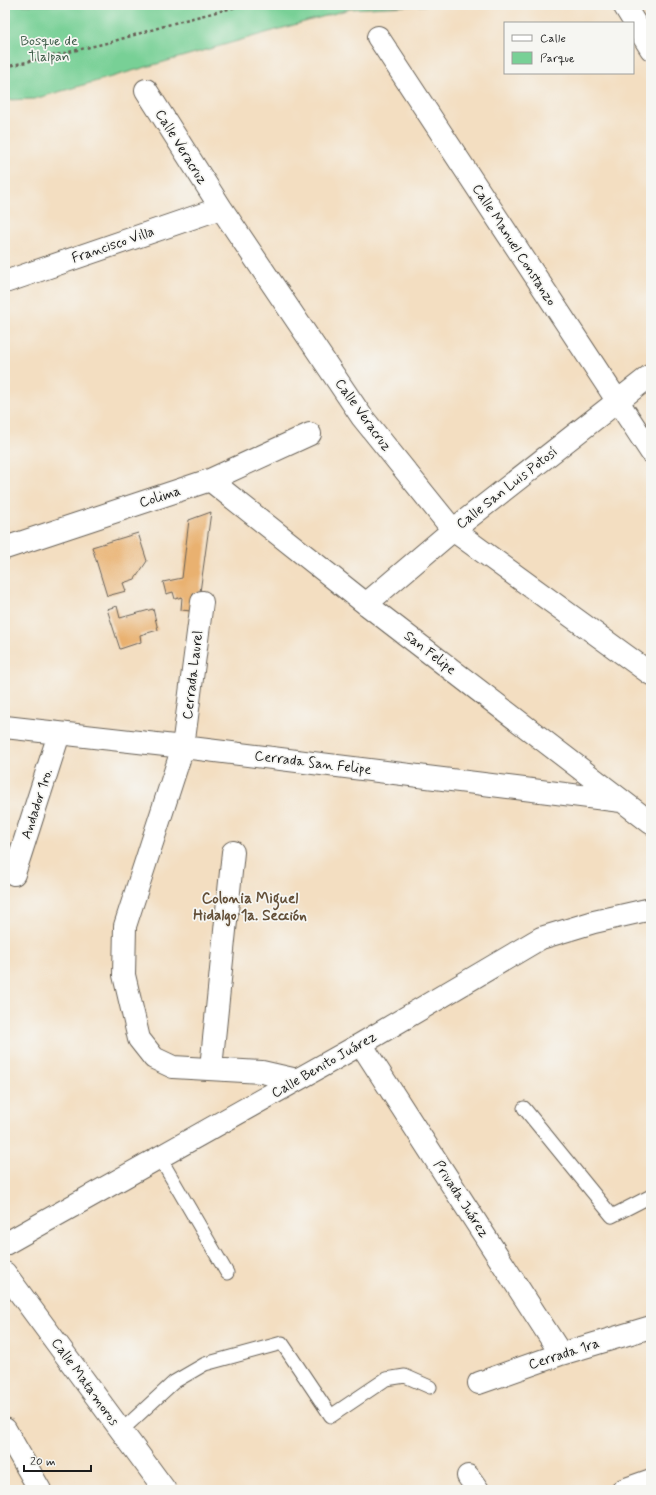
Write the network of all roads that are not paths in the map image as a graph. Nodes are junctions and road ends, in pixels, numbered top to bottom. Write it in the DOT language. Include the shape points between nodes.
graph roads {
  1 [pos="651,20"];
  2 [pos="378,37"];
  3 [pos="651,48"];
  4 [pos="146,90"];
  5 [pos="221,208"];
  6 [pos="5,282"];
  7 [pos="651,375"];
  8 [pos="618,402"];
  9 [pos="310,434"];
  10 [pos="651,452"];
  11 [pos="210,480"];
  12 [pos="453,530"];
  13 [pos="5,548"];
  14 [pos="202,602"];
  15 [pos="366,604"];
  16 [pos="651,674"];
  17 [pos="5,727"];
  18 [pos="59,734"];
  19 [pos="183,747"];
  20 [pos="620,801"];
  21 [pos="651,823"];
  22 [pos="233,852"];
  23 [pos="14,874"];
  24 [pos="651,909"];
  25 [pos="361,1044"];
  26 [pos="211,1068"];
  27 [pos="297,1080"];
  28 [pos="524,1108"];
  29 [pos="160,1158"];
  30 [pos="651,1196"];
  31 [pos="5,1244"];
  32 [pos="5,1273"];
  33 [pos="227,1274"];
  34 [pos="651,1327"];
  35 [pos="561,1354"];
  36 [pos="479,1383"];
  37 [pos="430,1387"];
  38 [pos="5,1429"];
  39 [pos="122,1431"];
  40 [pos="651,1480"];
  41 [pos="40,1490"];
  42 [pos="165,1490"];
  43 [pos="623,1490"];
  1 -- 3 [label="street" via="625,7"];
  2 -- 8 [label="street, Calle Manuel Constanzo"];
  4 -- 5 [label="street, Calle Veracruz"];
  5 -- 6 [label="street, Francisco Villa"];
  5 -- 12 [label="street, Calle Veracruz" via="362,418"];
  7 -- 8 [label="street, Calle San Luis Potosí"];
  8 -- 10 [label="street, Calle Manuel Constanzo"];
  8 -- 12 [label="street, Calle San Luis Potosí"];
  9 -- 11 [label="street, Colima"];
  11 -- 13 [label="street, Colima"];
  11 -- 15 [label="street, San Felipe"];
  12 -- 15 [label="street, Calle San Luis Potosí"];
  12 -- 16 [label="street, Calle Veracruz"];
  14 -- 19 [label="street, Cerrada Laurel"];
  15 -- 20 [label="street, San Felipe"];
  17 -- 18 [label="street, Cerrada San Felipe"];
  18 -- 19 [label="street, Cerrada San Felipe"];
  18 -- 23 [label="street, Andador 1ro."];
  19 -- 20 [label="street, Cerrada San Felipe"];
  19 -- 26 [label="street, Cerrada Laurel" via="125,926 124,975 139,1039 154,1058 173,1067"];
  20 -- 21 [label="street, San Felipe"];
  22 -- 26 [label="street"];
  24 -- 25 [label="street, Calle Benito Juárez" via="541,938"];
  25 -- 27 [label="street, Calle Benito Juárez"];
  25 -- 35 [label="street, Privada Juárez"];
  26 -- 27 [label="street, Cerrada Laurel" via="262,1072"];
  27 -- 29 [label="street, Calle Benito Juárez"];
  28 -- 30 [label="lane" via="612,1216"];
  29 -- 31 [label="street, Calle Benito Juárez"];
  29 -- 33 [label="lane"];
  32 -- 39 [label="street, Calle Matamoros"];
  34 -- 35 [label="street, Cerrada 1ra"];
  35 -- 36 [label="street, Cerrada 1ra"];
  37 -- 39 [label="lane" via="405,1376 386,1379 330,1416 282,1343 205,1364 174,1382"];
  38 -- 41 [label="street"];
  39 -- 42 [label="street, Calle Matamoros"];
  40 -- 43 [label="street"];
}
